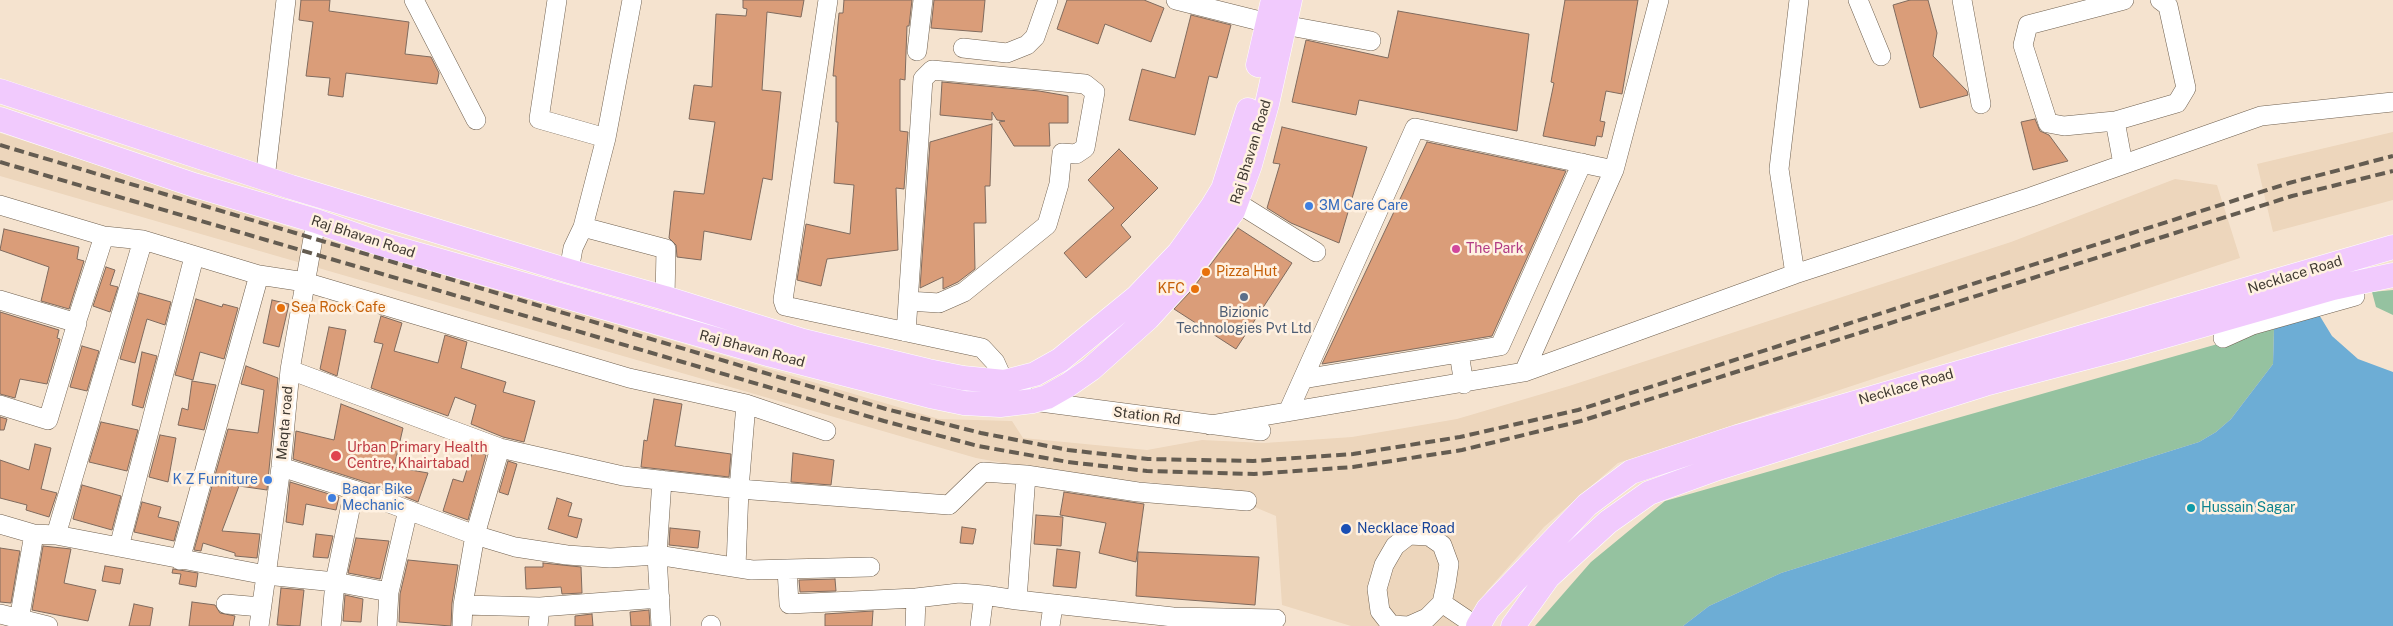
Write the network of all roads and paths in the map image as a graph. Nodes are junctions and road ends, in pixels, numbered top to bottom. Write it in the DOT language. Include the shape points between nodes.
graph roads {
  1 [pos="286,0"];
  2 [pos="414,0"];
  3 [pos="557,0"];
  4 [pos="632,0"];
  5 [pos="828,0"];
  6 [pos="923,0"];
  7 [pos="1048,0"];
  8 [pos="1176,0"];
  9 [pos="1273,0"];
  10 [pos="1290,0"];
  11 [pos="1659,0"];
  12 [pos="1798,0"];
  13 [pos="1858,0"];
  14 [pos="1962,0"];
  15 [pos="2124,0"];
  16 [pos="2160,0"];
  17 [pos="1276,24"];
  18 [pos="1370,40"];
  19 [pos="963,48"];
  20 [pos="917,51"];
  21 [pos="1881,56"];
  22 [pos="0,91"];
  23 [pos="2393,102"];
  24 [pos="1981,104"];
  25 [pos="0,119"];
  26 [pos="476,120"];
  27 [pos="2115,121"];
  28 [pos="606,138"];
  29 [pos="1582,163"];
  30 [pos="2124,164"];
  31 [pos="1614,170"];
  32 [pos="265,179"];
  33 [pos="1236,202"];
  34 [pos="0,205"];
  35 [pos="316,221"];
  36 [pos="583,227"];
  37 [pos="104,236"];
  38 [pos="143,240"];
  39 [pos="2393,247"];
  40 [pos="1316,252"];
  41 [pos="194,257"];
  42 [pos="569,271"];
  43 [pos="1795,274"];
  44 [pos="2393,274"];
  45 [pos="259,275"];
  46 [pos="305,282"];
  47 [pos="2354,296"];
  48 [pos="665,298"];
  49 [pos="0,300"];
  50 [pos="908,301"];
  51 [pos="2231,306"];
  52 [pos="76,323"];
  53 [pos="906,332"];
  54 [pos="2224,338"];
  55 [pos="1459,353"];
  56 [pos="290,370"];
  57 [pos="1524,372"];
  58 [pos="1303,379"];
  59 [pos="1004,382"];
  60 [pos="1464,384"];
  61 [pos="1033,401"];
  62 [pos="746,404"];
  63 [pos="0,405"];
  64 [pos="1288,412"];
  65 [pos="1210,424"];
  66 [pos="826,430"];
  67 [pos="1261,432"];
  68 [pos="1718,443"];
  69 [pos="500,448"];
  70 [pos="1725,466"];
  71 [pos="281,467"];
  72 [pos="1026,475"];
  73 [pos="662,480"];
  74 [pos="354,490"];
  75 [pos="739,490"];
  76 [pos="1247,501"];
  77 [pos="408,510"];
  78 [pos="0,524"];
  79 [pos="34,534"];
  80 [pos="56,535"];
  81 [pos="475,535"];
  82 [pos="119,548"];
  83 [pos="657,555"];
  84 [pos="180,560"];
  85 [pos="736,567"];
  86 [pos="870,567"];
  87 [pos="787,569"];
  88 [pos="266,575"];
  89 [pos="336,582"];
  90 [pos="389,592"];
  91 [pos="984,595"];
  92 [pos="660,598"];
  93 [pos="916,598"];
  94 [pos="1017,600"];
  95 [pos="1442,603"];
  96 [pos="226,604"];
  97 [pos="462,605"];
  98 [pos="1053,606"];
  99 [pos="260,607"];
  100 [pos="540,607"];
  101 [pos="0,614"];
  102 [pos="1122,618"];
  103 [pos="1276,619"];
  104 [pos="18,622"];
  105 [pos="1172,622"];
  106 [pos="48,626"];
  107 [pos="259,626"];
  108 [pos="331,626"];
  109 [pos="387,626"];
  110 [pos="462,626"];
  111 [pos="538,626"];
  112 [pos="661,626"];
  113 [pos="915,626"];
  114 [pos="980,626"];
  115 [pos="1050,626"];
  116 [pos="1408,626"];
  117 [pos="1477,626"];
  118 [pos="1514,626"];
  1 -- 32 [label="street"];
  2 -- 26 [label="street"];
  3 -- 28 [label="street" via="539,119"];
  4 -- 28 [label="street"];
  5 -- 53 [label="street" via="783,300 786,306"];
  6 -- 20 [label="street"];
  7 -- 19 [label="street" via="1035,38 1019,49 1007,53"];
  8 -- 17 [label="street"];
  9 -- 17 [label="main road, Raj Bhavan Road"];
  10 -- 17 [label="main road, Raj Bhavan Road"];
  11 -- 31 [label="street"];
  12 -- 43 [label="street" via="1779,169"];
  13 -- 21 [label="street"];
  14 -- 24 [label="street"];
  15 -- 27 [label="street" via="2028,25 2022,45 2048,122 2064,126"];
  16 -- 27 [label="street" via="2168,6 2186,88 2178,103"];
  17 -- 18 [label="street"];
  17 -- 33 [label="main road, Raj Bhavan Road" via="1267,104"];
  17 -- 59 [label="main road, Raj Bhavan Road" via="1223,189 1179,253 1137,297 1060,360 1035,374"];
  22 -- 32 [label="main road, Raj Bhavan Road"];
  23 -- 30 [label="street" via="2261,116"];
  25 -- 35 [label="main road, Raj Bhavan Road" via="194,185"];
  27 -- 30 [label="street"];
  28 -- 36 [label="street"];
  29 -- 31 [label="street"];
  29 -- 55 [label="street" via="1500,346"];
  29 -- 58 [label="street" via="1415,128"];
  30 -- 43 [label="street"];
  31 -- 57 [label="street"];
  32 -- 42 [label="main road, Raj Bhavan Road"];
  33 -- 40 [label="street"];
  33 -- 61 [label="main road, Raj Bhavan Road" via="1234,211 1179,284 1148,318 1068,385"];
  34 -- 37 [label="street"];
  35 -- 46 [label="street, Maqta road"];
  35 -- 61 [label="main road, Raj Bhavan Road" via="400,250 771,355 930,396 964,403"];
  36 -- 42 [label="street" via="573,248"];
  36 -- 48 [label="street" via="666,249"];
  37 -- 38 [label="street"];
  37 -- 52 [label="street"];
  38 -- 41 [label="street"];
  38 -- 80 [label="street"];
  39 -- 51 [label="main road, Necklace Road" via="2326,265"];
  41 -- 45 [label="street"];
  41 -- 82 [label="street"];
  42 -- 48 [label="main road, Raj Bhavan Road"];
  43 -- 57 [label="street"];
  44 -- 51 [label="main road, Necklace Road"];
  45 -- 46 [label="street"];
  45 -- 84 [label="street"];
  46 -- 56 [label="street, Maqta road"];
  46 -- 62 [label="street" via="628,378"];
  47 -- 54 [label="street" via="2252,325"];
  48 -- 59 [label="main road, Raj Bhavan Road" via="803,341 937,372"];
  49 -- 52 [label="street"];
  50 -- 50 [label="street" via="939,304 964,292 1047,225 1059,184 1062,153 1076,154 1085,148 1095,92 1085,84 932,70 923,79"];
  50 -- 53 [label="street"];
  51 -- 68 [label="main road, Necklace Road"];
  51 -- 70 [label="main road, Necklace Road"];
  52 -- 63 [label="street" via="48,420"];
  53 -- 59 [label="street" via="982,348"];
  55 -- 58 [label="street"];
  55 -- 60 [label="street"];
  56 -- 69 [label="street"];
  56 -- 71 [label="street, Maqta road"];
  57 -- 60 [label="street"];
  58 -- 64 [label="street"];
  59 -- 61 [label="street"];
  60 -- 64 [label="street"];
  61 -- 65 [label="street, Station Rd"];
  62 -- 66 [label="street"];
  62 -- 75 [label="street"];
  64 -- 65 [label="street"];
  65 -- 67 [label="street, Station Rd"];
  68 -- 70 [label="main road"];
  68 -- 117 [label="main road, Necklace Road" via="1631,472 1587,505 1488,609"];
  69 -- 73 [label="street" via="623,476"];
  69 -- 81 [label="street"];
  70 -- 118 [label="main road, Necklace Road" via="1649,493 1608,522 1548,577"];
  71 -- 74 [label="street"];
  71 -- 88 [label="street, Maqta road"];
  72 -- 75 [label="street" via="983,472 949,505"];
  72 -- 76 [label="street" via="1138,492"];
  72 -- 94 [label="street"];
  73 -- 75 [label="street"];
  73 -- 83 [label="street"];
  74 -- 77 [label="street"];
  74 -- 89 [label="street"];
  75 -- 85 [label="street"];
  77 -- 81 [label="street"];
  77 -- 90 [label="street"];
  78 -- 79 [label="street"];
  79 -- 80 [label="street"];
  79 -- 104 [label="street"];
  80 -- 82 [label="street"];
  81 -- 83 [label="street" via="515,547 567,555 610,558"];
  81 -- 97 [label="street"];
  82 -- 84 [label="street"];
  83 -- 85 [label="street"];
  83 -- 92 [label="street"];
  84 -- 88 [label="street"];
  85 -- 87 [label="street"];
  86 -- 87 [label="street"];
  87 -- 93 [label="street" via="789,604"];
  88 -- 89 [label="street"];
  88 -- 99 [label="street, Maqta road"];
  89 -- 90 [label="street"];
  89 -- 108 [label="street"];
  90 -- 109 [label="street"];
  91 -- 93 [label="street" via="960,593"];
  91 -- 94 [label="street"];
  91 -- 114 [label="street"];
  92 -- 100 [label="street"];
  92 -- 112 [label="street"];
  93 -- 113 [label="street"];
  94 -- 98 [label="street"];
  95 -- 116 [label="street" via="1427,618"];
  95 -- 116 [label="street" via="1449,564 1442,545 1429,536 1409,535 1395,546 1384,565 1377,589 1380,611 1390,625"];
  95 -- 117 [label="street"];
  96 -- 99 [label="street"];
  97 -- 100 [label="street"];
  97 -- 110 [label="street"];
  98 -- 102 [label="street"];
  98 -- 115 [label="street"];
  99 -- 107 [label="street, Maqta road"];
  100 -- 111 [label="street"];
  101 -- 104 [label="street"];
  102 -- 105 [label="street"];
  103 -- 105 [label="street"];
  104 -- 106 [label="street"];
}
